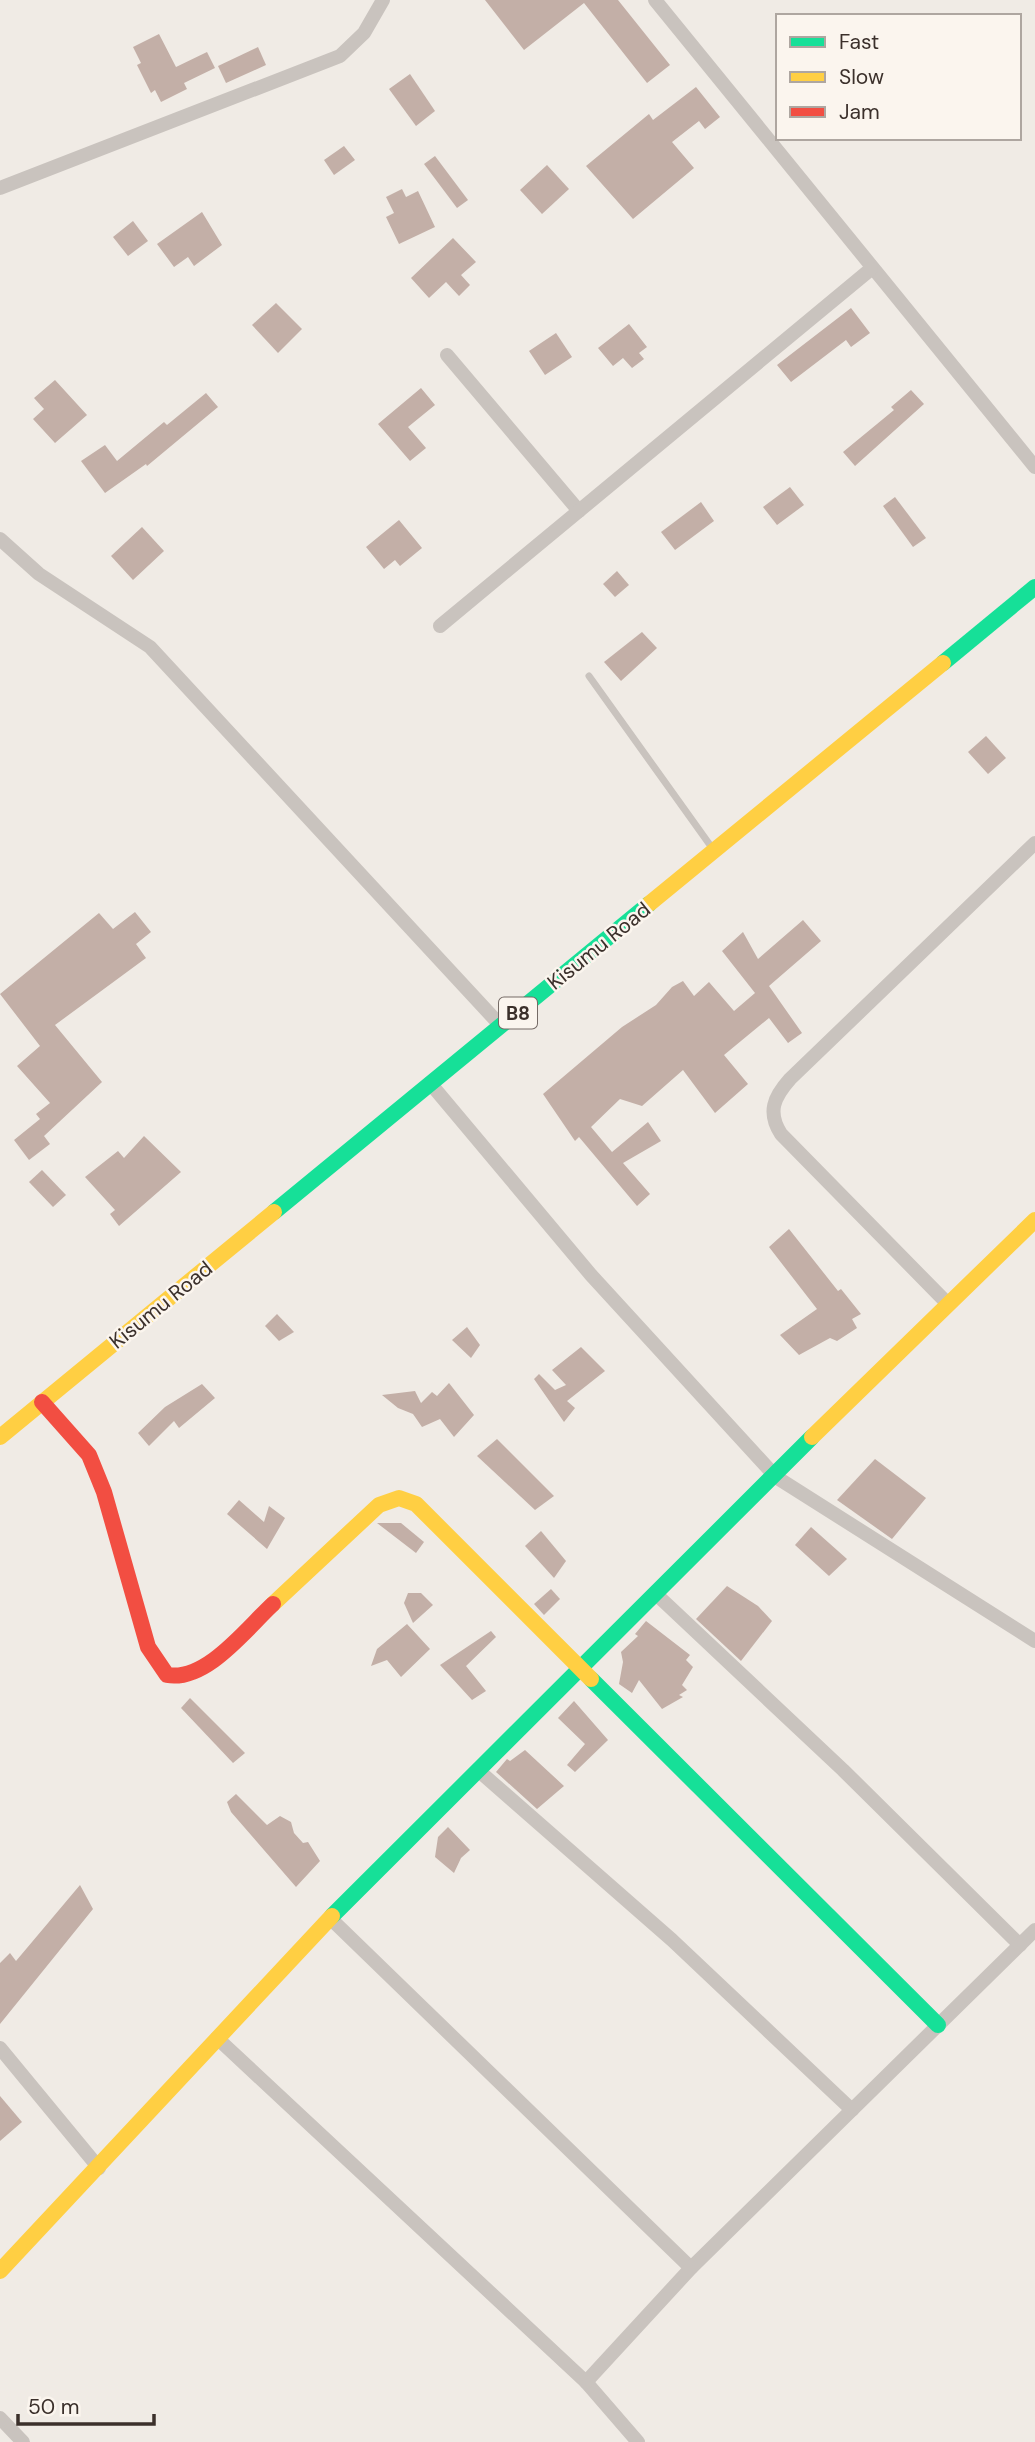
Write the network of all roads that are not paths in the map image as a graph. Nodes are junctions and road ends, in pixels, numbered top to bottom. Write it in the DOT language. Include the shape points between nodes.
graph roads {
  1 [pos="383,0"];
  2 [pos="655,0"];
  3 [pos="0,188"];
  4 [pos="871,269"];
  5 [pos="447,355"];
  6 [pos="1035,467"];
  7 [pos="579,511"];
  8 [pos="0,539"];
  9 [pos="1035,587"];
  10 [pos="440,626"];
  11 [pos="589,676"];
  12 [pos="1035,842"];
  13 [pos="714,852"];
  14 [pos="501,1026"];
  15 [pos="430,1083"];
  16 [pos="1035,1220"];
  17 [pos="947,1303"];
  18 [pos="42,1402"];
  19 [pos="0,1437"];
  20 [pos="776,1477"];
  21 [pos="657,1595"];
  22 [pos="1035,1641"];
  23 [pos="581,1670"];
  24 [pos="479,1771"];
  25 [pos="330,1918"];
  26 [pos="1035,1930"];
  27 [pos="1020,1945"];
  28 [pos="939,2025"];
  29 [pos="217,2038"];
  30 [pos="0,2048"];
  31 [pos="852,2110"];
  32 [pos="99,2168"];
  33 [pos="691,2268"];
  34 [pos="0,2271"];
  35 [pos="586,2382"];
  36 [pos="0,2418"];
  37 [pos="23,2442"];
  38 [pos="638,2442"];
  1 -- 3 [label="street" via="364,33 340,56"];
  2 -- 4 [label="street"];
  4 -- 6 [label="street"];
  4 -- 7 [label="street"];
  5 -- 7 [label="street"];
  7 -- 10 [label="street"];
  8 -- 14 [label="street" via="39,574 150,647"];
  9 -- 13 [label="main road, Kisumu Road / B8"];
  11 -- 13 [label="lane"];
  12 -- 17 [label="street" via="790,1079 772,1107 773,1122 781,1133"];
  13 -- 14 [label="main road, Kisumu Road / B8"];
  14 -- 15 [label="main road, Kisumu Road / B8"];
  15 -- 18 [label="main road, Kisumu Road / B8"];
  15 -- 20 [label="street" via="591,1275"];
  16 -- 17 [label="main road"];
  17 -- 20 [label="main road"];
  18 -- 19 [label="main road, Kisumu Road / B8"];
  18 -- 23 [label="main road" via="89,1455 148,1647 167,1675 195,1675 379,1505 398,1498 416,1504 437,1523"];
  20 -- 21 [label="main road"];
  20 -- 22 [label="street"];
  21 -- 23 [label="main road"];
  21 -- 27 [label="street"];
  23 -- 24 [label="main road"];
  23 -- 28 [label="main road"];
  24 -- 25 [label="main road"];
  24 -- 31 [label="street" via="672,1940"];
  25 -- 29 [label="main road"];
  25 -- 33 [label="street"];
  26 -- 27 [label="street"];
  27 -- 28 [label="street"];
  28 -- 31 [label="street"];
  29 -- 32 [label="main road"];
  29 -- 35 [label="street"];
  30 -- 32 [label="street"];
  31 -- 33 [label="street"];
  32 -- 34 [label="main road"];
  33 -- 35 [label="street"];
  35 -- 38 [label="street"];
  36 -- 37 [label="street"];
}
